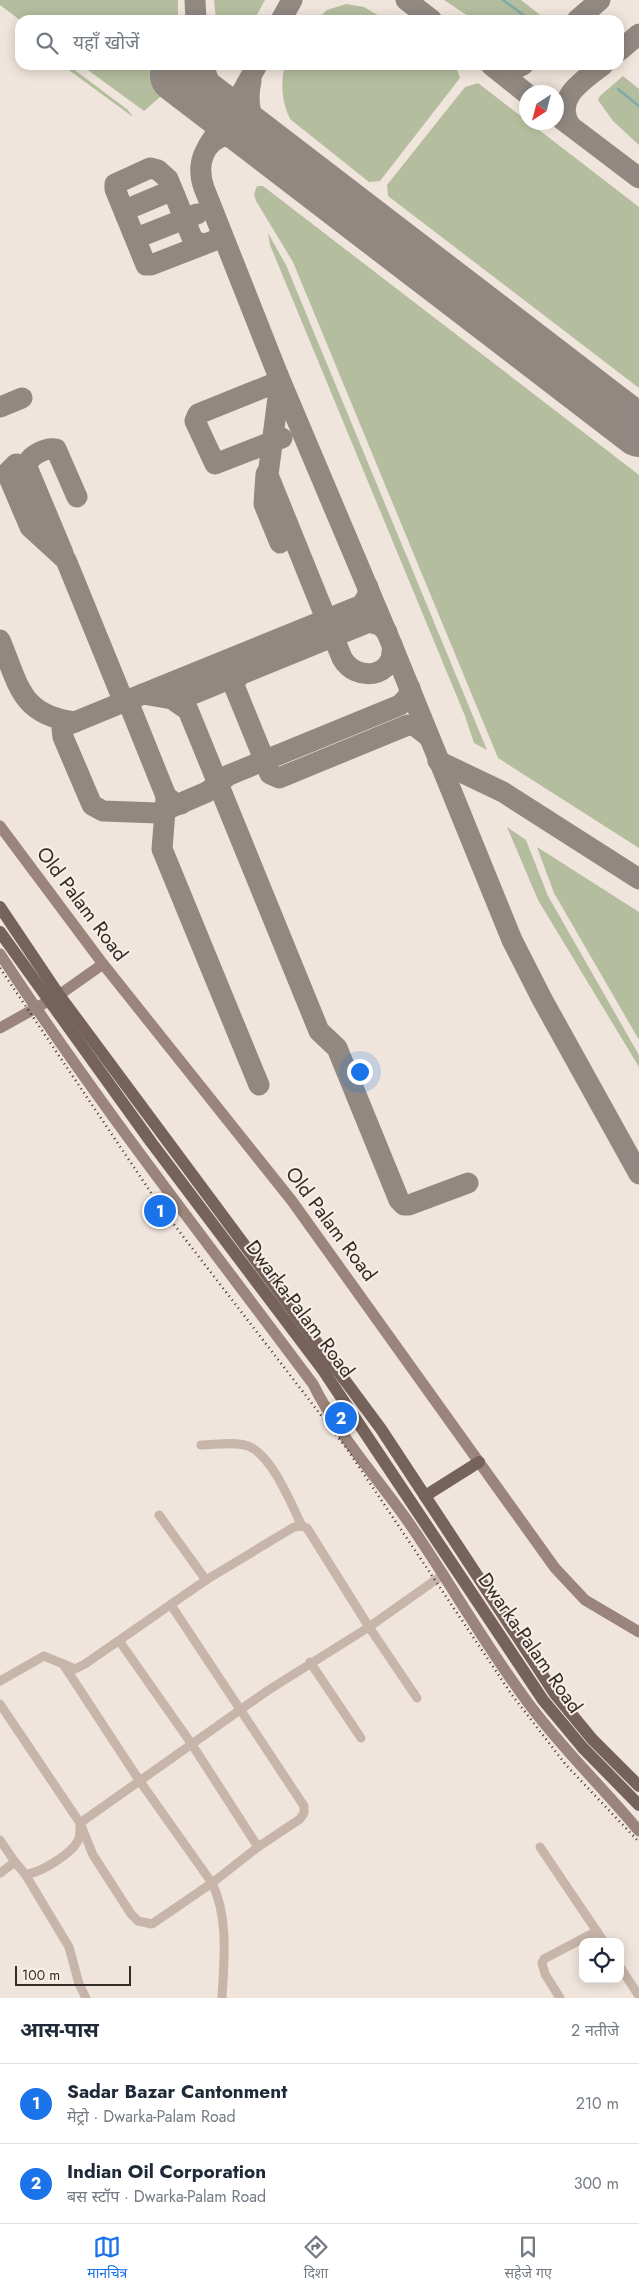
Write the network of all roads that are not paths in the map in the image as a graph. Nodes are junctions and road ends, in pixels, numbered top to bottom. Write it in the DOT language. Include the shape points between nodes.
graph roads {
  1 [pos="0,826"];
  2 [pos="0,907"];
  3 [pos="0,932"];
  4 [pos="0,954"];
  5 [pos="103,964"];
  6 [pos="54,998"];
  7 [pos="35,1008"];
  8 [pos="0,1028"];
  9 [pos="201,1445"];
  10 [pos="479,1462"];
  11 [pos="425,1496"];
  12 [pos="159,1515"];
  13 [pos="302,1526"];
  14 [pos="444,1574"];
  15 [pos="206,1580"];
  16 [pos="171,1605"];
  17 [pos="369,1627"];
  18 [pos="639,1632"];
  19 [pos="120,1642"];
  20 [pos="310,1662"];
  21 [pos="63,1664"];
  22 [pos="0,1681"];
  23 [pos="417,1698"];
  24 [pos="0,1704"];
  25 [pos="240,1710"];
  26 [pos="361,1738"];
  27 [pos="191,1743"];
  28 [pos="139,1780"];
  29 [pos="639,1786"];
  30 [pos="639,1805"];
  31 [pos="80,1823"];
  32 [pos="639,1831"];
  33 [pos="0,1840"];
  34 [pos="258,1847"];
  35 [pos="540,1847"];
  36 [pos="15,1862"];
  37 [pos="0,1873"];
  38 [pos="25,1874"];
  39 [pos="212,1884"];
  40 [pos="597,1931"];
  41 [pos="601,1938"];
  42 [pos="624,1973"];
  43 [pos="639,1996"];
  44 [pos="86,1998"];
  45 [pos="222,1998"];
  46 [pos="560,1998"];
  1 -- 5 [label="street, Old Palam Road"];
  2 -- 6 [label="main road"];
  3 -- 6 [label="main road, Dwarka-Palam Road"];
  4 -- 7 [label="street"];
  5 -- 6 [label="street"];
  5 -- 10 [label="street, Old Palam Road" via="292,1201"];
  6 -- 7 [label="street"];
  6 -- 11 [label="main road, Dwarka-Palam Road" via="333,1362"];
  6 -- 30 [label="main road, Dwarka-Palam Road" via="151,1142 323,1370 544,1700 583,1748"];
  7 -- 8 [label="street"];
  7 -- 14 [label="street" via="313,1384 332,1419"];
  9 -- 13 [label="street" via="249,1446 263,1458 279,1480"];
  10 -- 11 [label="main road"];
  10 -- 18 [label="street, Old Palam Road" via="554,1568 573,1589 600,1611"];
  11 -- 29 [label="main road, Dwarka-Palam Road" via="555,1694 592,1739"];
  12 -- 15 [label="street"];
  13 -- 15 [label="street" via="294,1527"];
  13 -- 17 [label="street" via="307,1528"];
  14 -- 17 [label="street"];
  14 -- 32 [label="street" via="526,1700 564,1749"];
  15 -- 16 [label="street"];
  16 -- 19 [label="street"];
  16 -- 25 [label="street"];
  17 -- 20 [label="street"];
  17 -- 23 [label="street"];
  19 -- 21 [label="street" via="75,1669"];
  19 -- 27 [label="street"];
  20 -- 25 [label="street"];
  20 -- 26 [label="street"];
  21 -- 22 [label="street" via="44,1656"];
  21 -- 28 [label="street"];
  24 -- 31 [label="street"];
  25 -- 27 [label="street"];
  25 -- 34 [label="street" via="304,1806 300,1819"];
  27 -- 28 [label="street"];
  27 -- 34 [label="street"];
  28 -- 31 [label="street"];
  28 -- 39 [label="street"];
  31 -- 38 [label="street" via="79,1838 73,1848 62,1858 32,1874"];
  31 -- 39 [label="street" via="93,1855 138,1920 152,1924"];
  33 -- 36 [label="street"];
  34 -- 39 [label="street"];
  35 -- 40 [label="street"];
  36 -- 37 [label="street"];
  36 -- 38 [label="street"];
  38 -- 44 [label="street" via="69,1947"];
  39 -- 45 [label="street" via="220,1899 223,1916"];
  40 -- 41 [label="street"];
  40 -- 46 [label="street" via="544,1959 545,1974"];
  42 -- 43 [label="street"];
}
